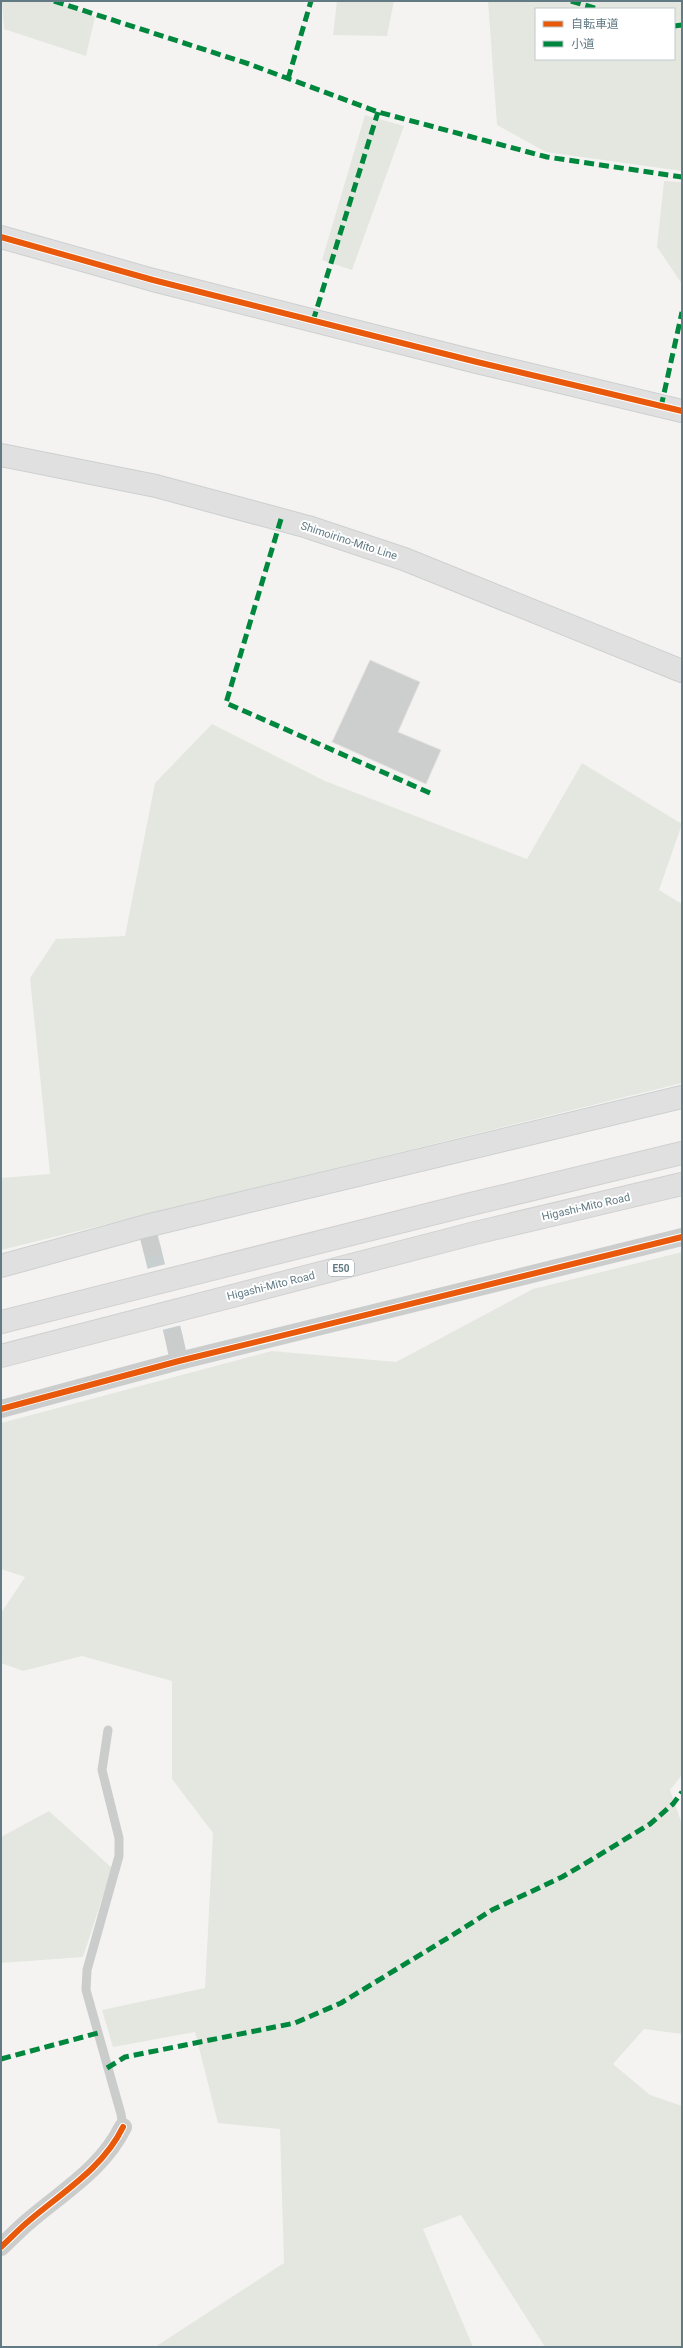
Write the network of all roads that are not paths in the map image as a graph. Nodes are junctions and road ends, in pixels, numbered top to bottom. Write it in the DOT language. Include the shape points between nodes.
graph roads {
  1 [pos="1,237"];
  2 [pos="682,411"];
  3 [pos="1,455"];
  4 [pos="682,671"];
  5 [pos="682,1097"];
  6 [pos="682,1153"];
  7 [pos="682,1184"];
  8 [pos="146,1226"];
  9 [pos="682,1237"];
  10 [pos="152,1249"];
  11 [pos="1,1266"];
  12 [pos="1,1322"];
  13 [pos="174,1338"];
  14 [pos="1,1356"];
  15 [pos="179,1361"];
  16 [pos="1,1409"];
  17 [pos="108,1730"];
  18 [pos="123,2127"];
  19 [pos="1,2247"];
  1 -- 2 [label="main road" via="160,282"];
  3 -- 4 [label="main road, Shimoirino-Mito Line" via="156,486 308,527 404,559"];
  5 -- 8 [label="main road"];
  6 -- 12 [label="main road"];
  7 -- 14 [label="main road, Higashi-Mito Road / E50" via="475,1233"];
  8 -- 10 [label="street"];
  8 -- 11 [label="main road"];
  9 -- 15 [label="street"];
  13 -- 15 [label="street"];
  15 -- 16 [label="street"];
  17 -- 18 [label="lane" via="102,1770 119,1838 119,1856 87,1970 86,1990"];
  18 -- 19 [label="street" via="102,2159"];
}
